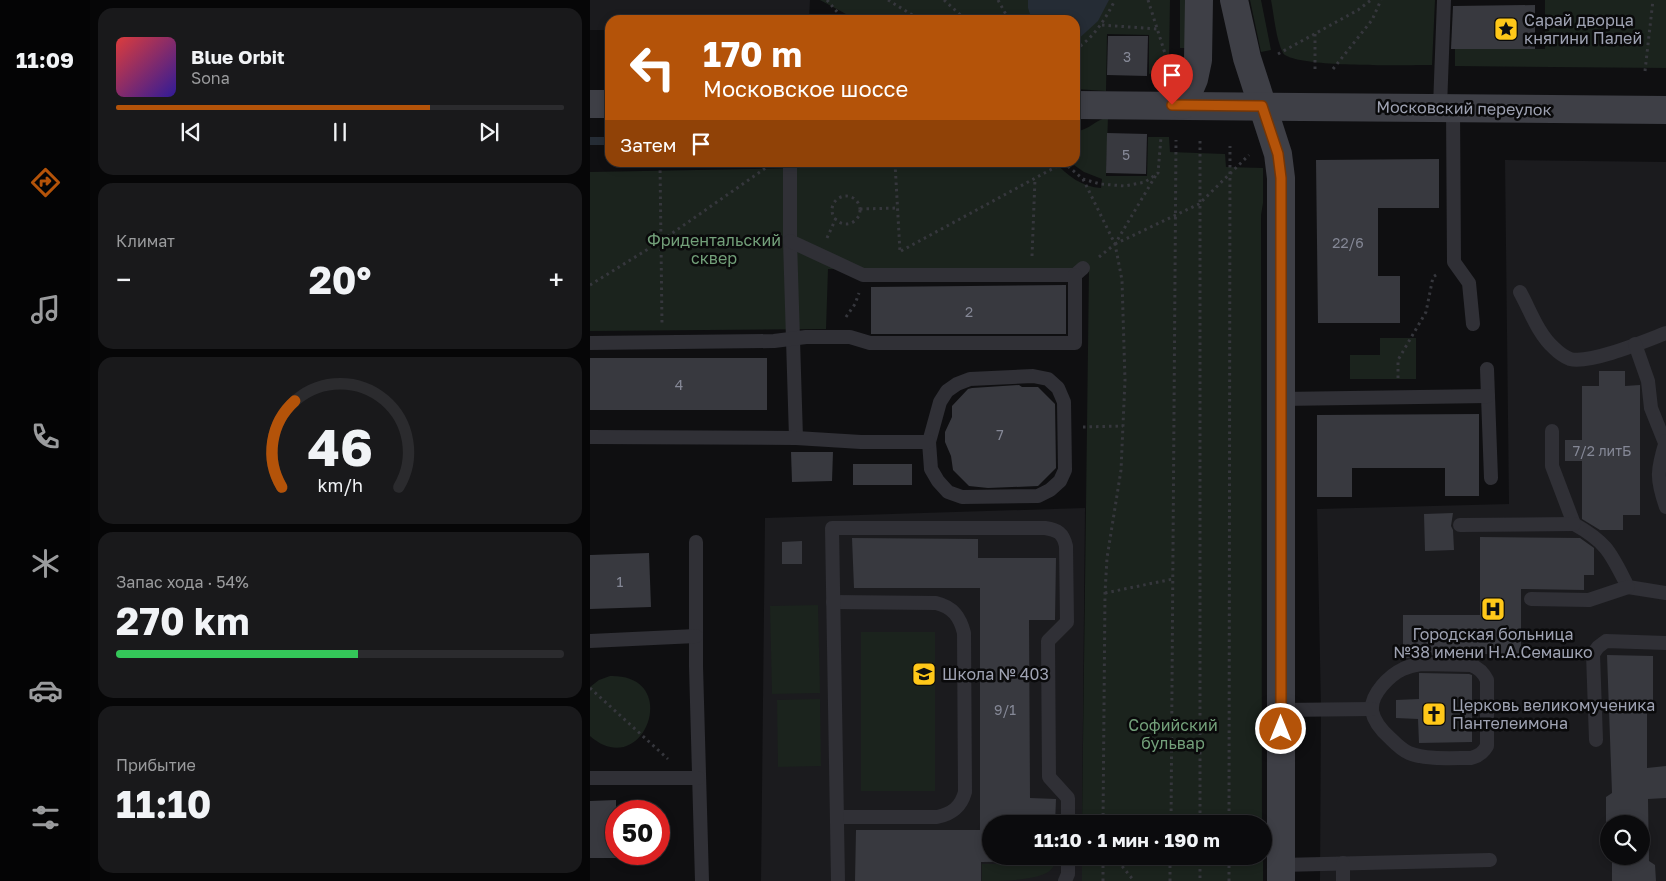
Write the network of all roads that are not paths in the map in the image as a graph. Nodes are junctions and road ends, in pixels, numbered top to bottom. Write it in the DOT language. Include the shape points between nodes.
graph roads {
  1 [pos="1199,0"];
  2 [pos="1234,0"];
  3 [pos="1444,0"];
  4 [pos="590,104"];
  5 [pos="605,104"];
  6 [pos="1080,105"];
  7 [pos="1183,105"];
  8 [pos="1262,106"];
  9 [pos="1447,108"];
  10 [pos="1666,110"];
  11 [pos="790,167"];
  12 [pos="790,241"];
  13 [pos="1520,292"];
  14 [pos="1474,324"];
  15 [pos="1666,332"];
  16 [pos="793,339"];
  17 [pos="590,343"];
  18 [pos="1635,344"];
  19 [pos="1487,369"];
  20 [pos="1488,396"];
  21 [pos="1280,399"];
  22 [pos="1552,431"];
  23 [pos="590,436"];
  24 [pos="796,438"];
  25 [pos="929,442"];
  26 [pos="1666,442"];
  27 [pos="1491,478"];
  28 [pos="1666,507"];
  29 [pos="1574,524"];
  30 [pos="1460,525"];
  31 [pos="696,542"];
  32 [pos="1628,587"];
  33 [pos="1666,593"];
  34 [pos="1531,599"];
  35 [pos="833,602"];
  36 [pos="696,636"];
  37 [pos="590,640"];
  38 [pos="1666,643"];
  39 [pos="1372,709"];
  40 [pos="1281,710"];
  41 [pos="1596,740"];
  42 [pos="590,778"];
  43 [pos="693,778"];
  44 [pos="1068,815"];
  45 [pos="837,817"];
  46 [pos="1490,860"];
  47 [pos="1343,864"];
  48 [pos="1068,865"];
  49 [pos="1281,873"];
  50 [pos="702,881"];
  51 [pos="838,881"];
  52 [pos="1065,881"];
  53 [pos="1343,881"];
  1 -- 7 [label="main road" via="1198,60"];
  2 -- 8 [label="main road" via="1246,58"];
  3 -- 9 [label="lane"];
  4 -- 5 [label="main road"];
  6 -- 7 [label="main road, Московский переулок"];
  7 -- 8 [label="main road, Московский переулок"];
  8 -- 9 [label="main road, Московский переулок"];
  8 -- 21 [label="main road" via="1278,154 1281,178"];
  9 -- 10 [label="main road, Московский переулок"];
  9 -- 14 [label="lane" via="1454,262 1469,283"];
  11 -- 12 [label="lane"];
  12 -- 16 [label="lane"];
  12 -- 16 [label="lane" via="865,275 1031,275 1079,271 1075,343 870,344 850,337"];
  13 -- 18 [label="lane" via="1543,335 1568,359 1584,360"];
  15 -- 18 [label="lane"];
  16 -- 17 [label="lane"];
  16 -- 24 [label="lane"];
  18 -- 26 [label="lane" via="1648,381 1651,408"];
  19 -- 20 [label="lane"];
  20 -- 21 [label="lane"];
  20 -- 27 [label="lane"];
  21 -- 40 [label="main road"];
  22 -- 29 [label="lane" via="1552,466"];
  23 -- 24 [label="lane"];
  24 -- 25 [label="lane"];
  25 -- 25 [label="lane" via="940,402 947,391 970,379 1033,376 1048,379 1058,388 1064,402 1064,470 1060,480 1038,496 962,497 948,492 932,469"];
  26 -- 28 [label="lane" via="1659,465 1659,486"];
  29 -- 30 [label="lane"];
  29 -- 32 [label="lane" via="1594,535 1608,550"];
  31 -- 36 [label="lane"];
  32 -- 33 [label="lane"];
  32 -- 34 [label="lane" via="1589,600"];
  35 -- 44 [label="lane" via="832,528 1045,528 1064,536 1067,622 1048,641 1049,777 1068,798"];
  35 -- 45 [label="lane"];
  35 -- 45 [label="lane" via="936,603 950,608 964,633 965,792 960,805 950,814 937,817"];
  36 -- 37 [label="lane"];
  36 -- 43 [label="lane"];
  38 -- 41 [label="lane" via="1606,641 1598,647 1593,654"];
  39 -- 39 [label="lane" via="1375,697 1385,682 1401,669 1422,664 1471,665 1478,668 1487,680 1487,746 1484,752 1471,758 1412,754 1402,750 1383,732 1374,719"];
  39 -- 40 [label="lane"];
  40 -- 49 [label="main road"];
  42 -- 43 [label="lane"];
  43 -- 50 [label="lane"];
  45 -- 51 [label="lane"];
  46 -- 47 [label="lane"];
  47 -- 49 [label="lane"];
  47 -- 53 [label="lane"];
  48 -- 52 [label="lane"];
}
